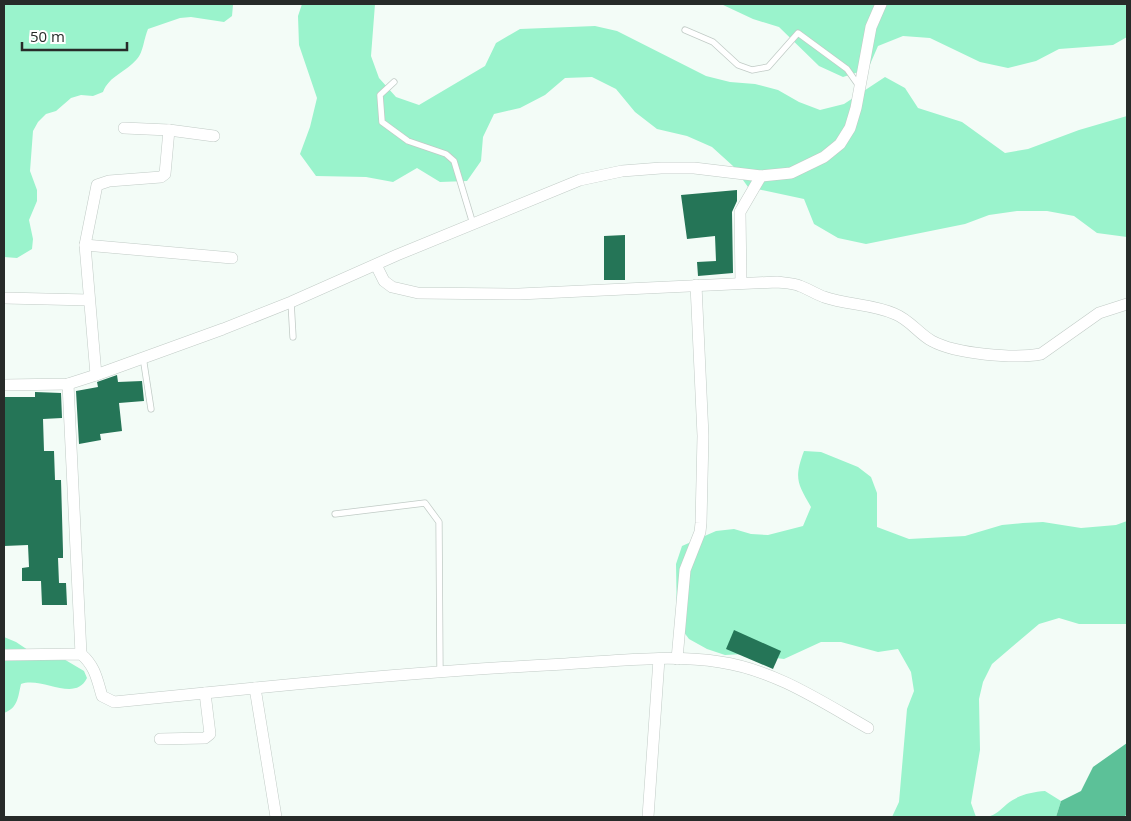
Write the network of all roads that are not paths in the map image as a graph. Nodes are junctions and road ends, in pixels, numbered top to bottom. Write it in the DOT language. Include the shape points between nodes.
graph roads {
  1 [pos="881,4"];
  2 [pos="685,30"];
  3 [pos="394,82"];
  4 [pos="860,88"];
  5 [pos="124,128"];
  6 [pos="169,130"];
  7 [pos="214,136"];
  8 [pos="761,176"];
  9 [pos="472,224"];
  10 [pos="84,245"];
  11 [pos="232,258"];
  12 [pos="376,265"];
  13 [pos="741,283"];
  14 [pos="696,285"];
  15 [pos="4,298"];
  16 [pos="89,300"];
  17 [pos="291,302"];
  18 [pos="1127,304"];
  19 [pos="293,337"];
  20 [pos="143,357"];
  21 [pos="96,375"];
  22 [pos="4,384"];
  23 [pos="68,384"];
  24 [pos="151,409"];
  25 [pos="335,514"];
  26 [pos="81,654"];
  27 [pos="4,655"];
  28 [pos="659,659"];
  29 [pos="677,659"];
  30 [pos="440,672"];
  31 [pos="255,688"];
  32 [pos="205,693"];
  33 [pos="868,728"];
  34 [pos="160,739"];
  35 [pos="276,817"];
  36 [pos="648,817"];
  1 -- 4 [label="street" via="871,27"];
  2 -- 4 [label="lane" via="713,42 738,65 752,70 768,67 798,32 847,69"];
  3 -- 9 [label="lane" via="380,95 382,122 408,141 446,154 454,161"];
  4 -- 8 [label="street" via="850,128 840,144 824,157 792,173"];
  5 -- 6 [label="street"];
  6 -- 7 [label="street"];
  6 -- 10 [label="street" via="165,174 109,181 98,186"];
  8 -- 9 [label="street" via="694,168 622,171 580,180"];
  8 -- 13 [label="street" via="740,212"];
  9 -- 12 [label="street"];
  10 -- 11 [label="street"];
  10 -- 16 [label="street"];
  12 -- 14 [label="street" via="384,281 392,287 418,293 519,294"];
  12 -- 17 [label="street"];
  13 -- 14 [label="street"];
  13 -- 18 [label="street" via="778,282 800,286 825,298 893,313 914,325 930,340 957,351 1031,356 1041,354 1099,313"];
  14 -- 29 [label="street" via="703,436 701,524 685,570"];
  15 -- 16 [label="street"];
  16 -- 21 [label="street"];
  17 -- 19 [label="lane"];
  17 -- 20 [label="street"];
  20 -- 21 [label="street"];
  20 -- 24 [label="lane"];
  21 -- 23 [label="street"];
  22 -- 23 [label="street"];
  23 -- 26 [label="street"];
  25 -- 30 [label="lane" via="425,503 439,522"];
  26 -- 27 [label="street"];
  26 -- 32 [label="street" via="93,667 102,696 107,700"];
  28 -- 29 [label="street"];
  28 -- 30 [label="street"];
  28 -- 36 [label="street"];
  29 -- 33 [label="street" via="721,662 766,674"];
  30 -- 31 [label="street"];
  31 -- 32 [label="street"];
  31 -- 35 [label="street"];
  32 -- 34 [label="street" via="210,734 205,738"];
}
